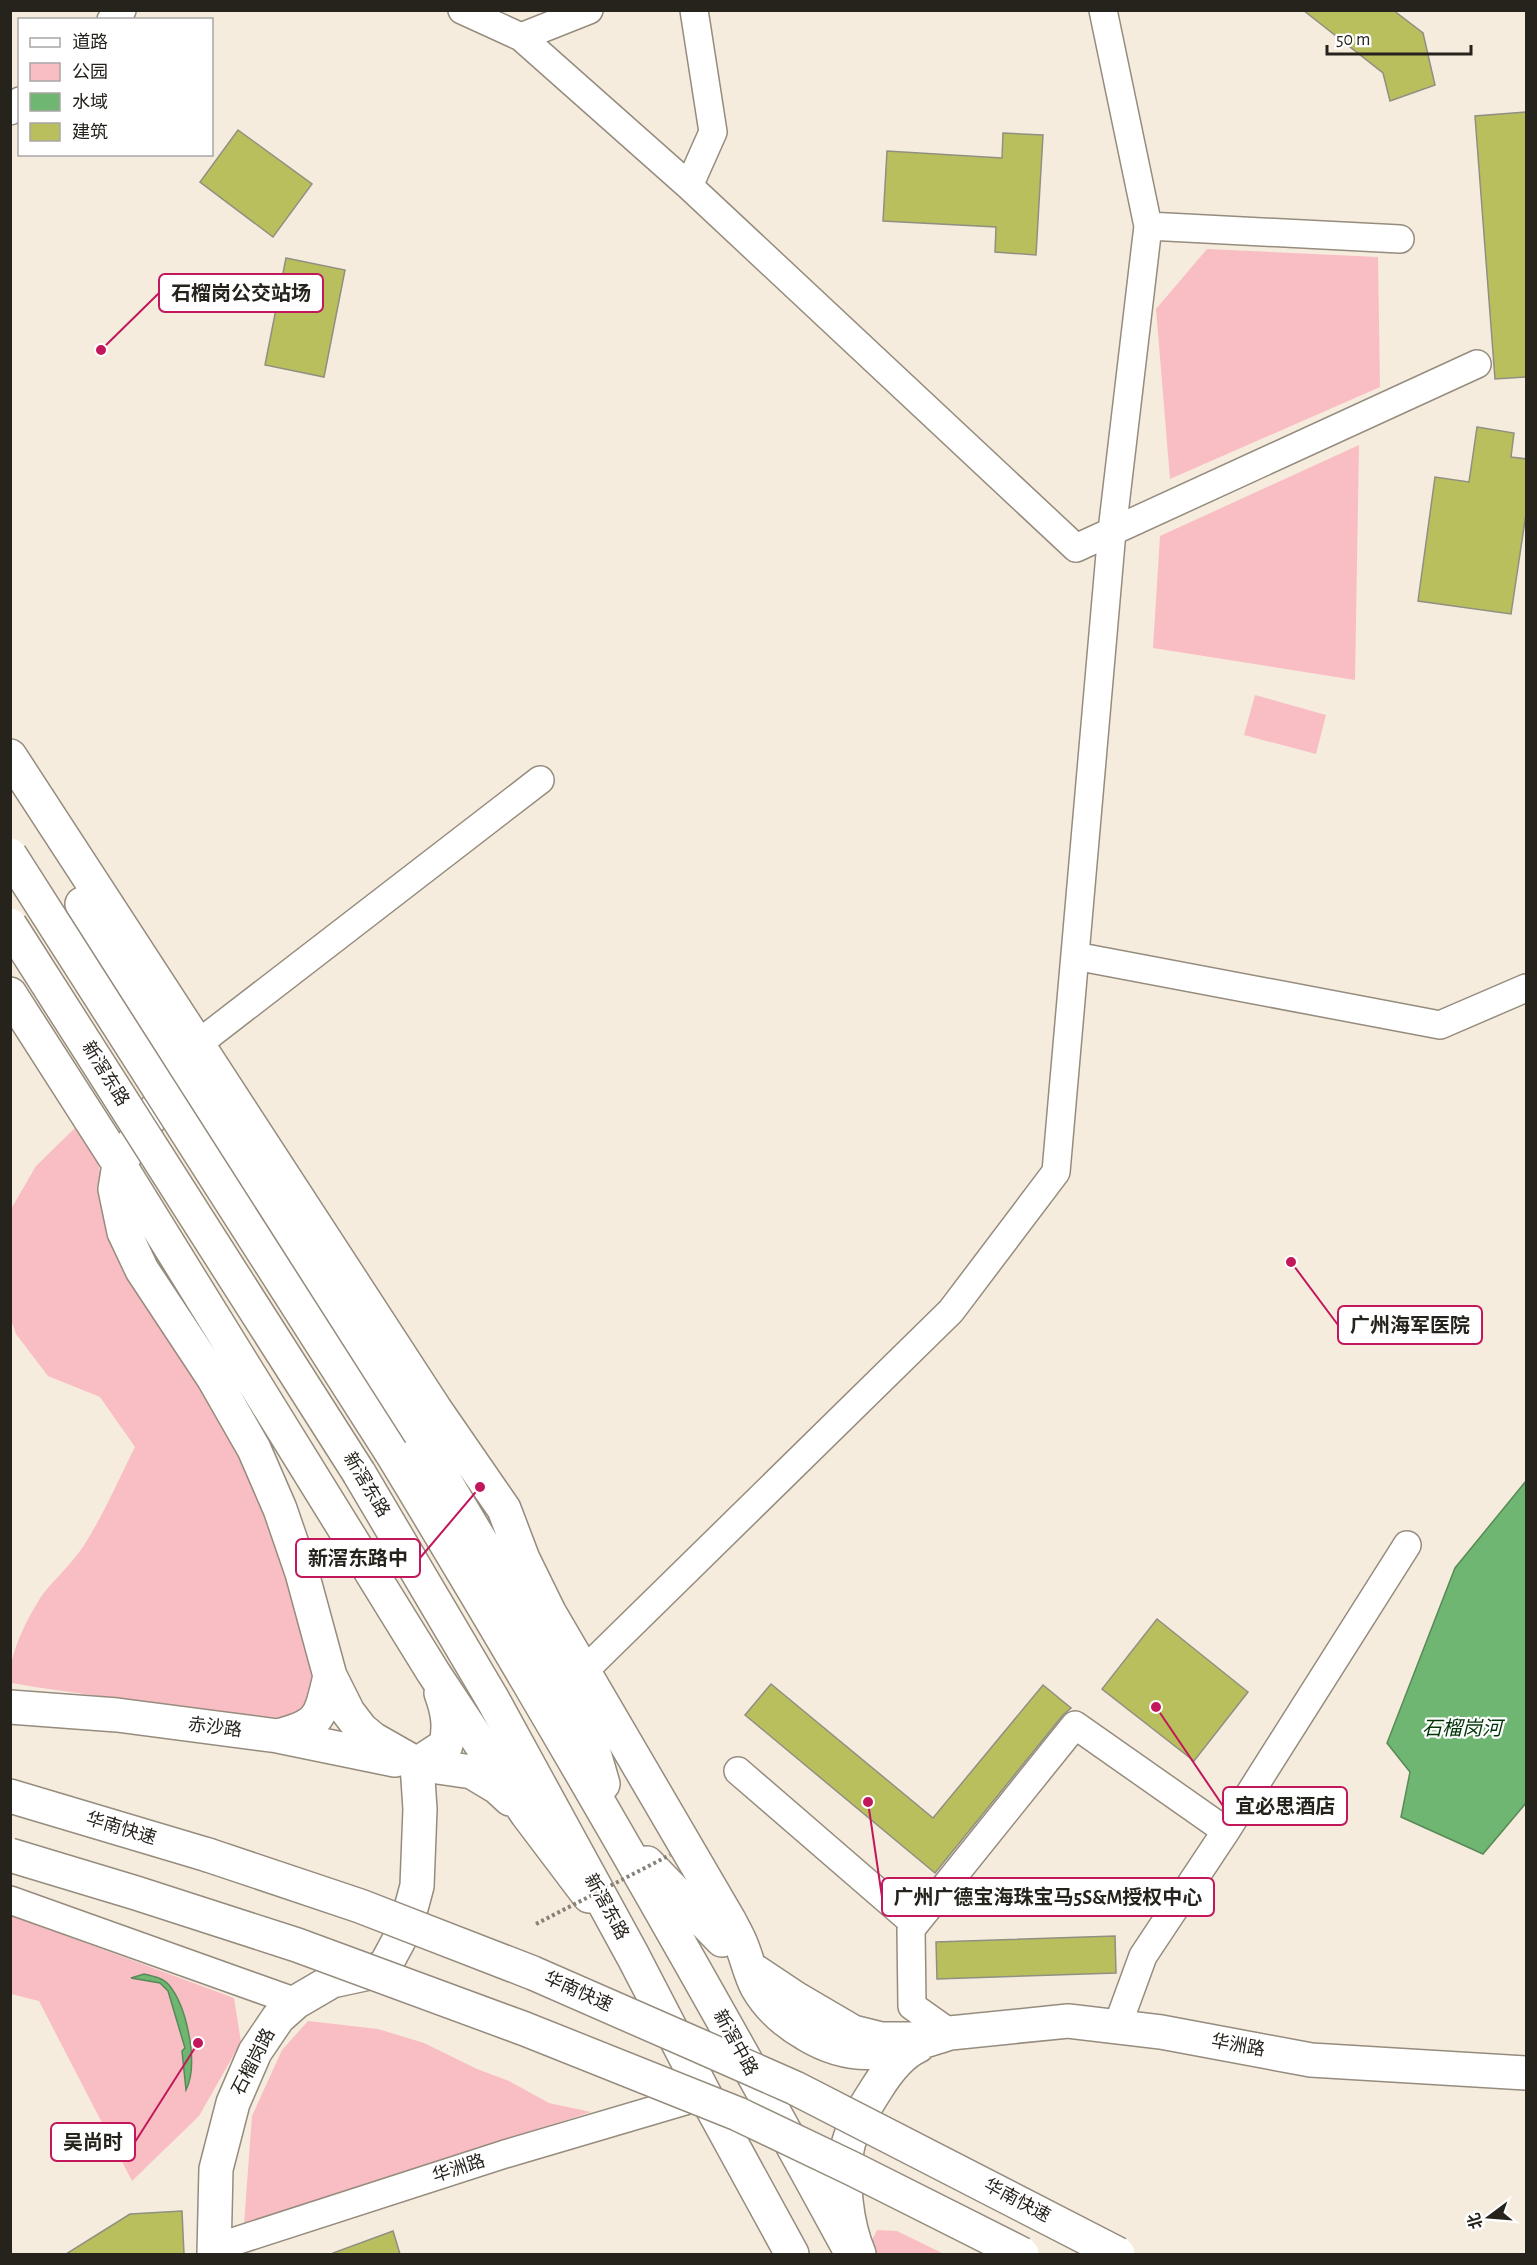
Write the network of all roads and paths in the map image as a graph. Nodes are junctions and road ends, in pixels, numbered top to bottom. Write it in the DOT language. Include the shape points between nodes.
graph roads {
  1 [pos="462,10"];
  2 [pos="589,10"];
  3 [pos="694,10"];
  4 [pos="1103,10"];
  5 [pos="521,37"];
  6 [pos="688,186"];
  7 [pos="1148,226"];
  8 [pos="1400,240"];
  9 [pos="1477,364"];
  10 [pos="1112,531"];
  11 [pos="10,756"];
  12 [pos="540,780"];
  13 [pos="10,793"];
  14 [pos="10,855"];
  15 [pos="10,925"];
  16 [pos="1075,956"];
  17 [pos="1527,988"];
  18 [pos="10,994"];
  19 [pos="155,1021"];
  20 [pos="192,1055"];
  21 [pos="73,1092"];
  22 [pos="238,1149"];
  23 [pos="119,1164"];
  24 [pos="160,1229"];
  25 [pos="1407,1545"];
  26 [pos="585,1670"];
  27 [pos="434,1672"];
  28 [pos="330,1676"];
  29 [pos="10,1707"];
  30 [pos="278,1736"];
  31 [pos="417,1764"];
  32 [pos="738,1772"];
  33 [pos="10,1796"];
  34 [pos="527,1814"];
  35 [pos="1226,1831"];
  36 [pos="617,1833"];
  37 [pos="10,1855"];
  38 [pos="670,1855"];
  39 [pos="10,1900"];
  40 [pos="536,1924"];
  41 [pos="915,1924"];
  42 [pos="633,1956"];
  43 [pos="749,1966"];
  44 [pos="296,2002"];
  45 [pos="1117,2027"];
  46 [pos="950,2033"];
  47 [pos="1527,2073"];
  48 [pos="705,2095"];
  49 [pos="214,2251"];
  50 [pos="792,2254"];
  51 [pos="852,2254"];
  52 [pos="859,2254"];
  53 [pos="1022,2254"];
  54 [pos="1118,2254"];
  1 -- 5 [label="street"];
  2 -- 5 [label="street"];
  3 -- 6 [label="street" via="713,132"];
  4 -- 7 [label="street"];
  5 -- 6 [label="street"];
  6 -- 10 [label="street" via="1076,548"];
  7 -- 8 [label="street"];
  7 -- 10 [label="street"];
  9 -- 10 [label="street"];
  10 -- 16 [label="street"];
  11 -- 20 [label="main road"];
  12 -- 20 [label="street"];
  13 -- 19 [label="main road"];
  14 -- 36 [label="main road, 新滘东路, bridge" via="391,1452"];
  15 -- 42 [label="main road, 新滘东路, bridge" via="359,1473 493,1700"];
  16 -- 17 [label="street" via="1440,1025"];
  16 -- 26 [label="street" via="1056,1172 951,1311"];
  18 -- 21 [label="main road"];
  19 -- 20 [label="main road"];
  19 -- 21 [label="main road" via="161,1066 149,1092 139,1101 127,1107 110,1107"];
  20 -- 22 [label="main road"];
  20 -- 23 [label="main road"];
  20 -- 26 [label="main road" via="499,1501 534,1582"];
  21 -- 23 [label="main road"];
  22 -- 24 [label="main road" via="210,1139 182,1137 153,1155 146,1187"];
  22 -- 36 [label="main road" via="378,1370 582,1711"];
  23 -- 24 [label="main road"];
  23 -- 28 [label="main road" via="115,1189 124,1232 142,1270 214,1379 254,1449 302,1573"];
  24 -- 27 [label="main road"];
  25 -- 35 [label="street"];
  26 -- 43 [label="main road" via="729,1920"];
  27 -- 31 [label="main road" via="450,1728 446,1745"];
  27 -- 34 [label="main road"];
  28 -- 30 [label="main road" via="322,1709 315,1720 302,1730"];
  28 -- 31 [label="main road" via="361,1729"];
  29 -- 30 [label="main road, 赤沙路" via="117,1715"];
  30 -- 31 [label="main road, 赤沙路"];
  31 -- 34 [label="main road, 赤沙路" via="472,1772 497,1787"];
  31 -- 44 [label="main road, 石榴岗路" via="417,1886 390,1958 385,1966 332,1981"];
  32 -- 41 [label="street"];
  33 -- 54 [label="main road, 华南快速, bridge" via="208,1855 371,1910 533,1972 795,2088"];
  34 -- 42 [label="main road"];
  35 -- 41 [label="street" via="1075,1725"];
  35 -- 45 [label="street" via="1143,1956"];
  36 -- 43 [label="main road"];
  36 -- 51 [label="main road, 新滘中路"];
  37 -- 53 [label="main road, bridge" via="297,1945 557,2042 738,2114"];
  38 -- 40 [label="path, bridge"];
  39 -- 44 [label="street"];
  41 -- 46 [label="street" via="911,1929 912,2006"];
  42 -- 48 [label="main road, 新滘东路"];
  43 -- 46 [label="main road" via="853,2032 911,2039"];
  44 -- 49 [label="main road, 石榴岗路" via="278,2018 255,2052 233,2103 216,2169"];
  45 -- 46 [label="main road, 华洲路" via="1068,2021"];
  45 -- 47 [label="main road, 华洲路" via="1311,2060"];
  46 -- 52 [label="main road" via="914,2048 890,2068 855,2128 847,2148 845,2191"];
  48 -- 49 [label="street, 华洲路" via="505,2154"];
  48 -- 50 [label="main road"];
}
